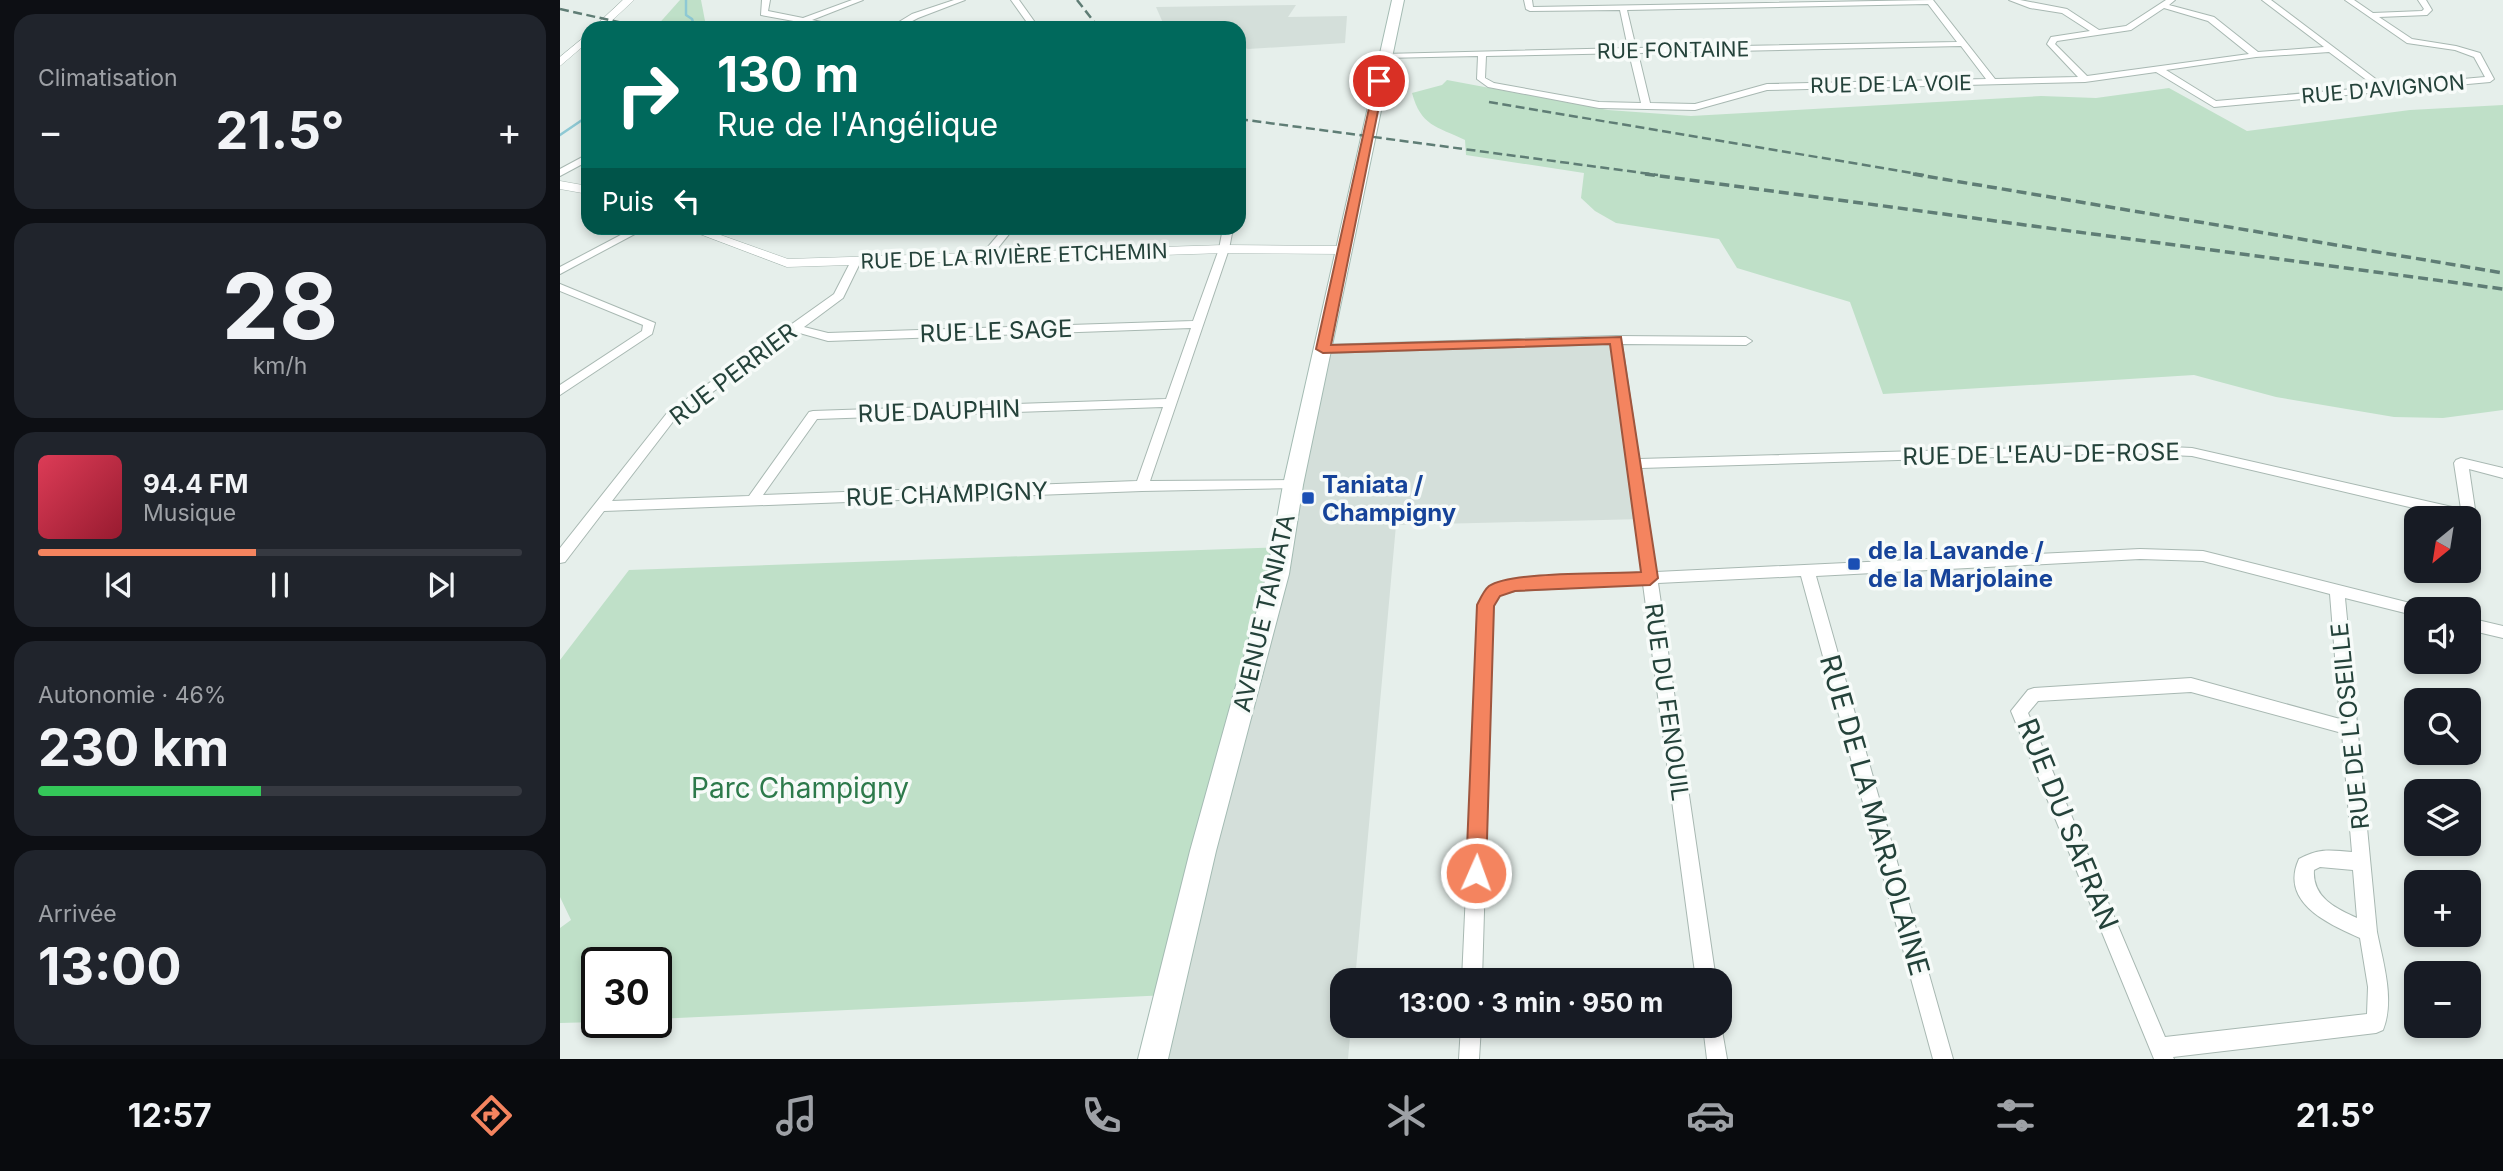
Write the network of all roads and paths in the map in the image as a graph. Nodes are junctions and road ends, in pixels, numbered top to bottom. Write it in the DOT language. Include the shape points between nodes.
graph roads {
  1 [pos="629,0"];
  2 [pos="766,0"];
  3 [pos="859,0"];
  4 [pos="961,0"];
  5 [pos="1015,0"];
  6 [pos="1398,0"];
  7 [pos="1528,0"];
  8 [pos="2013,0"];
  9 [pos="2266,0"];
  10 [pos="2349,0"];
  11 [pos="2421,0"];
  12 [pos="1930,1"];
  13 [pos="1853,2"];
  14 [pos="1704,3"];
  15 [pos="2168,3"];
  16 [pos="1623,8"];
  17 [pos="2370,15"];
  18 [pos="606,21"];
  19 [pos="801,21"];
  20 [pos="906,21"];
  21 [pos="1030,21"];
  22 [pos="2098,33"];
  23 [pos="581,44"];
  24 [pos="1961,44"];
  25 [pos="2332,49"];
  26 [pos="1633,50"];
  27 [pos="1482,53"];
  28 [pos="2256,55"];
  29 [pos="1384,56"];
  30 [pos="560,63"];
  31 [pos="2158,69"];
  32 [pos="2085,79"];
  33 [pos="1992,81"];
  34 [pos="2384,89"];
  35 [pos="1646,107"];
  36 [pos="581,161"];
  37 [pos="560,173"];
  38 [pos="560,185"];
  39 [pos="581,189"];
  40 [pos="628,235"];
  41 [pos="710,235"];
  42 [pos="1003,235"];
  43 [pos="1227,235"];
  44 [pos="1224,250"];
  45 [pos="1345,250"];
  46 [pos="985,257"];
  47 [pos="856,261"];
  48 [pos="560,271"];
  49 [pos="560,287"];
  50 [pos="1198,324"];
  51 [pos="795,328"];
  52 [pos="1616,340"];
  53 [pos="1746,341"];
  54 [pos="1323,349"];
  55 [pos="560,391"];
  56 [pos="1171,403"];
  57 [pos="1634,464"];
  58 [pos="2503,473"];
  59 [pos="1293,485"];
  60 [pos="1142,486"];
  61 [pos="752,501"];
  62 [pos="602,506"];
  63 [pos="560,558"];
  64 [pos="1807,571"];
  65 [pos="1650,578"];
  66 [pos="2337,590"];
  67 [pos="2404,607"];
  68 [pos="2481,627"];
  69 [pos="2503,632"];
  70 [pos="2349,728"];
  71 [pos="2363,862"];
  72 [pos="2368,932"];
  73 [pos="1472,968"];
  74 [pos="1704,968"];
  75 [pos="1470,1038"];
  76 [pos="1714,1038"];
  77 [pos="2162,1054"];
  78 [pos="1153,1059"];
  79 [pos="1469,1059"];
  80 [pos="1717,1059"];
  81 [pos="1943,1059"];
  1 -- 18 [label="street"];
  2 -- 19 [label="street" via="764,13"];
  3 -- 19 [label="street"];
  4 -- 20 [label="street"];
  5 -- 21 [label="street"];
  6 -- 29 [label="main road, AVENUE TANIATA"];
  7 -- 16 [label="street" via="1530,9"];
  8 -- 22 [label="street" via="2064,11"];
  9 -- 25 [label="street"];
  10 -- 17 [label="street, RUE D'AVIGNON"];
  11 -- 17 [label="street" via="2428,10 2424,13"];
  12 -- 13 [label="street"];
  12 -- 24 [label="street"];
  13 -- 14 [label="street"];
  14 -- 16 [label="street"];
  15 -- 22 [label="street" via="2128,28"];
  15 -- 28 [label="street" via="2211,19"];
  16 -- 26 [label="street"];
  17 -- 34 [label="street, RUE D'AVIGNON" via="2410,41 2477,55 2490,76"];
  22 -- 32 [label="street" via="2054,39 2051,44"];
  23 -- 30 [label="street"];
  24 -- 26 [label="street, RUE FONTAINE"];
  24 -- 33 [label="street"];
  25 -- 28 [label="street, RUE DE LA VOIE"];
  25 -- 34 [label="street"];
  26 -- 27 [label="street, RUE FONTAINE"];
  26 -- 35 [label="street"];
  27 -- 29 [label="street, RUE FONTAINE"];
  27 -- 35 [label="street, RUE DE LA VOIE" via="1481,79 1491,85 1599,105"];
  28 -- 31 [label="street, RUE DE LA VOIE"];
  29 -- 45 [label="main road, AVENUE TANIATA"];
  31 -- 32 [label="street, RUE DE LA VOIE"];
  31 -- 34 [label="street, RUE D'AVIGNON" via="2214,104"];
  32 -- 33 [label="street, RUE DE LA VOIE"];
  33 -- 35 [label="street, RUE DE LA VOIE" via="1767,87 1695,107"];
  36 -- 37 [label="street"];
  38 -- 39 [label="street"];
  40 -- 48 [label="street"];
  41 -- 47 [label="street, RUE DE LA RIVIÈRE ETCHEMIN" via="788,263"];
  42 -- 46 [label="street"];
  43 -- 44 [label="street"];
  44 -- 45 [label="street, RUE DE LA RIVIÈRE ETCHEMIN"];
  44 -- 46 [label="street, RUE DE LA RIVIÈRE ETCHEMIN"];
  44 -- 50 [label="street"];
  45 -- 54 [label="main road, AVENUE TANIATA"];
  46 -- 47 [label="street, RUE DE LA RIVIÈRE ETCHEMIN"];
  47 -- 51 [label="street, RUE PERRIER" via="839,296"];
  49 -- 55 [label="street" via="649,323 648,332"];
  50 -- 51 [label="street, RUE LE SAGE" via="828,337"];
  50 -- 56 [label="street"];
  51 -- 62 [label="street, RUE PERRIER" via="671,416"];
  52 -- 53 [label="street"];
  52 -- 54 [label="street"];
  52 -- 57 [label="street, RUE DU FENOUIL"];
  54 -- 59 [label="main road, AVENUE TANIATA"];
  56 -- 60 [label="street"];
  56 -- 61 [label="street, RUE DAUPHIN" via="813,415"];
  57 -- 58 [label="street, RUE DE L'EAU-DE-ROSE" via="2127,449 2192,452 2469,516 2460,463"];
  57 -- 65 [label="street, RUE DU FENOUIL"];
  59 -- 60 [label="street, RUE CHAMPIGNY"];
  59 -- 78 [label="main road, AVENUE TANIATA" via="1278,574"];
  60 -- 61 [label="street, RUE CHAMPIGNY"];
  61 -- 62 [label="street, RUE CHAMPIGNY"];
  62 -- 63 [label="street, RUE PERRIER"];
  64 -- 65 [label="street"];
  64 -- 66 [label="street" via="2140,554 2203,556"];
  64 -- 81 [label="street, RUE DE LA MARJOLAINE"];
  65 -- 73 [label="street" via="1515,585 1494,591 1486,605"];
  65 -- 74 [label="street, RUE DU FENOUIL"];
  66 -- 67 [label="street"];
  66 -- 70 [label="street, RUE DE L'OSEILLE"];
  68 -- 69 [label="street"];
  70 -- 71 [label="street, RUE DE L'OSEILLE"];
  70 -- 77 [label="street, RUE DU SAFRAN" via="2191,685 2034,695 2019,712"];
  71 -- 72 [label="street, RUE DE L'OSEILLE"];
  71 -- 72 [label="street, RUE DE L'OSEILLE" via="2318,858 2305,865 2302,881 2307,896 2321,909"];
  72 -- 77 [label="street, RUE DE L'OSEILLE" via="2378,987 2376,1023"];
  75 -- 79 [label="street"];
  76 -- 80 [label="street"];
}
